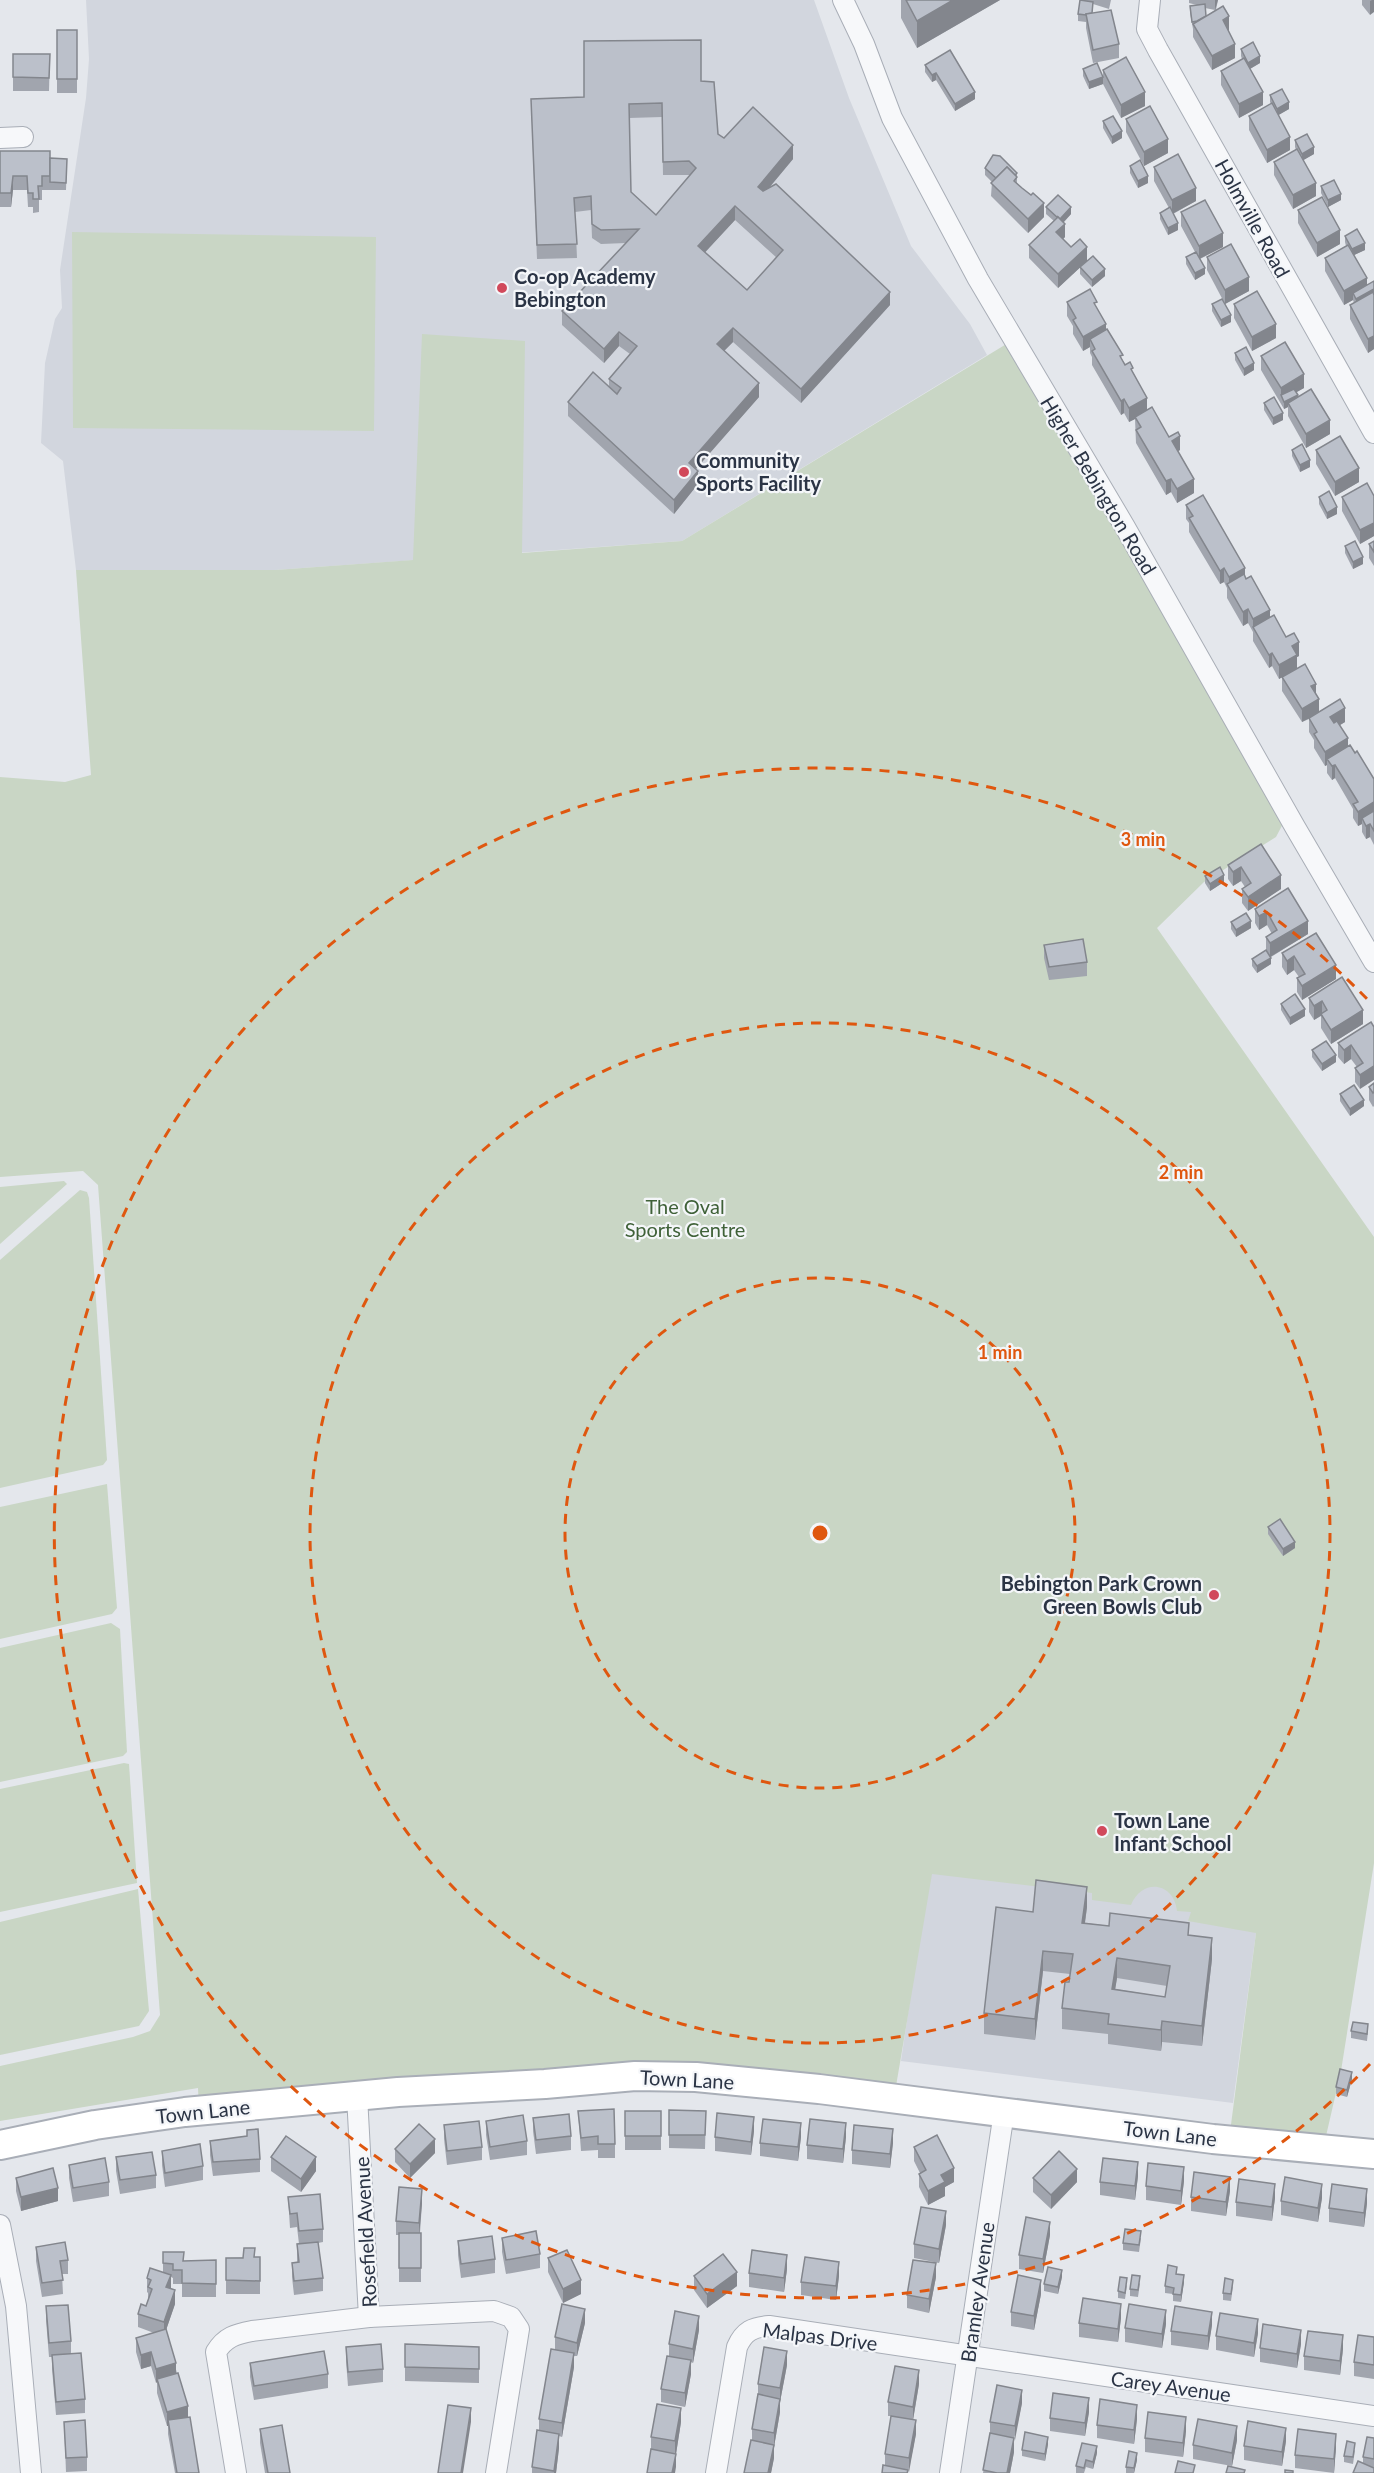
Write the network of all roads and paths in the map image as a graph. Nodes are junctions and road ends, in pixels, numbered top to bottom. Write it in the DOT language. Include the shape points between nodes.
graph roads {
  1 [pos="843,0"];
  2 [pos="1150,0"];
  3 [pos="23,137"];
  4 [pos="0,138"];
  5 [pos="1374,433"];
  6 [pos="1374,962"];
  7 [pos="357,2096"];
  8 [pos="1004,2112"];
  9 [pos="0,2145"];
  10 [pos="1374,2154"];
  11 [pos="0,2225"];
  12 [pos="369,2318"];
  13 [pos="967,2357"];
  14 [pos="1374,2416"];
  15 [pos="31,2473"];
  16 [pos="236,2473"];
  17 [pos="496,2473"];
  18 [pos="716,2473"];
  19 [pos="950,2473"];
  1 -- 6 [label="street, Higher Bebington Road" via="892,118 973,269"];
  2 -- 5 [label="street, Holmville Road" via="1147,28"];
  3 -- 4 [label="street"];
  7 -- 8 [label="main road, Town Lane" via="634,2076 696,2077"];
  7 -- 9 [label="main road, Town Lane" via="185,2112 95,2125"];
  7 -- 12 [label="street, Rosefield Avenue"];
  8 -- 10 [label="main road, Town Lane" via="1213,2139"];
  8 -- 13 [label="street, Bramley Avenue"];
  11 -- 15 [label="street" via="16,2306"];
  12 -- 16 [label="street" via="252,2331 222,2342 216,2352"];
  12 -- 17 [label="street, Rosefield Avenue" via="494,2311 511,2317 519,2329"];
  13 -- 14 [label="street, Carey Avenue"];
  13 -- 18 [label="street, Malpas Drive" via="769,2326 754,2327 742,2336 737,2347"];
  13 -- 19 [label="street, Bramley Avenue"];
}
